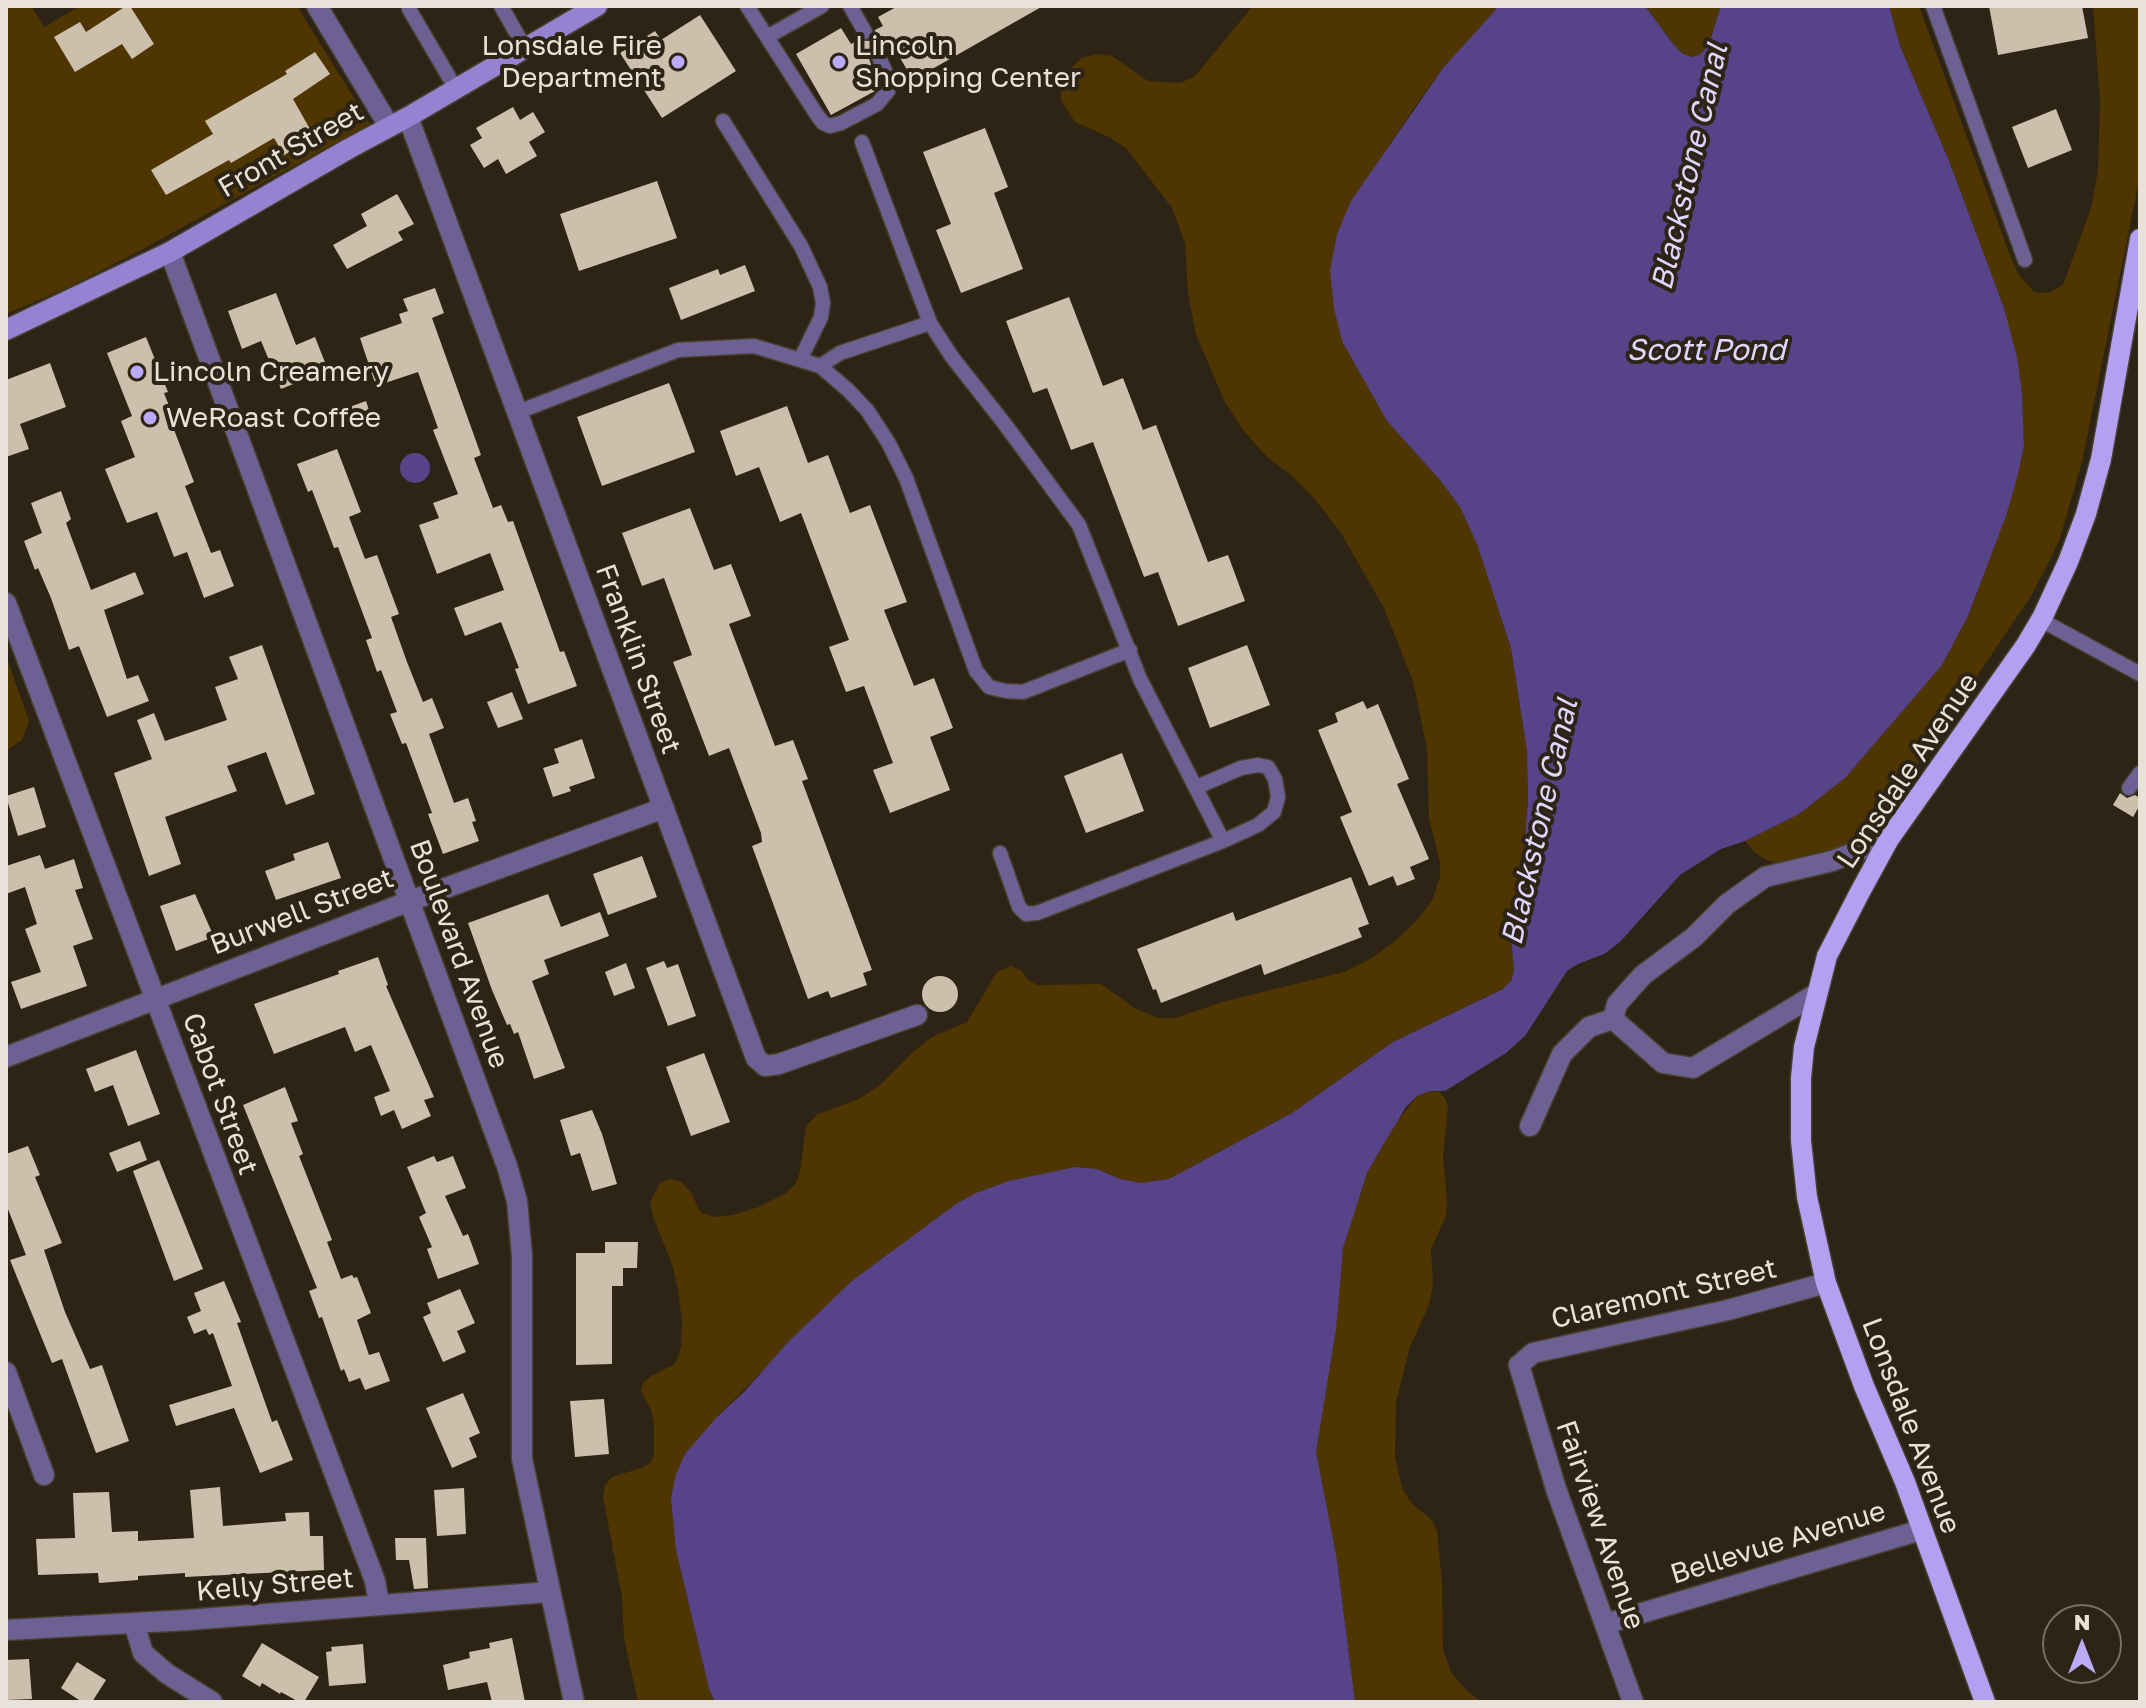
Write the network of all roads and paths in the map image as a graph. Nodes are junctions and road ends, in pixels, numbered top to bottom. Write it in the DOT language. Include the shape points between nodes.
graph roads {
  1 [pos="317,6"];
  2 [pos="501,6"];
  3 [pos="597,6"];
  4 [pos="747,6"];
  5 [pos="822,6"];
  6 [pos="850,6"];
  7 [pos="1933,6"];
  8 [pos="409,9"];
  9 [pos="865,32"];
  10 [pos="767,37"];
  11 [pos="525,48"];
  12 [pos="878,55"];
  13 [pos="456,89"];
  14 [pos="723,121"];
  15 [pos="399,122"];
  16 [pos="862,142"];
  17 [pos="2140,239"];
  18 [pos="170,252"];
  19 [pos="2025,260"];
  20 [pos="930,323"];
  21 [pos="6,330"];
  22 [pos="800,360"];
  23 [pos="820,366"];
  24 [pos="518,412"];
  25 [pos="6,603"];
  26 [pos="2041,620"];
  27 [pos="1130,650"];
  28 [pos="2140,674"];
  29 [pos="2140,773"];
  30 [pos="1197,787"];
  31 [pos="2129,788"];
  32 [pos="664,808"];
  33 [pos="1889,839"];
  34 [pos="1223,841"];
  35 [pos="1000,853"];
  36 [pos="410,901"];
  37 [pos="1816,994"];
  38 [pos="156,998"];
  39 [pos="917,1015"];
  40 [pos="1613,1019"];
  41 [pos="6,1057"];
  42 [pos="1530,1126"];
  43 [pos="1826,1283"];
  44 [pos="1519,1365"];
  45 [pos="6,1372"];
  46 [pos="44,1475"];
  47 [pos="1921,1530"];
  48 [pos="549,1592"];
  49 [pos="379,1604"];
  50 [pos="134,1623"];
  51 [pos="1605,1624"];
  52 [pos="6,1630"];
  53 [pos="212,1702"];
  54 [pos="574,1702"];
  55 [pos="1633,1702"];
  56 [pos="1985,1702"];
  1 -- 15 [label="street, Franklin Street"];
  2 -- 11 [label="lane"];
  3 -- 11 [label="main road, Front Street"];
  4 -- 10 [label="lane"];
  5 -- 10 [label="lane"];
  6 -- 9 [label="lane"];
  7 -- 19 [label="lane"];
  8 -- 13 [label="lane"];
  10 -- 12 [label="lane" via="817,115 830,126 877,104 888,91"];
  11 -- 13 [label="main road, Front Street"];
  13 -- 15 [label="main road, Front Street"];
  14 -- 22 [label="lane" via="801,246 820,287 821,317"];
  15 -- 18 [label="main road, Front Street"];
  15 -- 24 [label="street, Franklin Street"];
  16 -- 20 [label="lane"];
  17 -- 26 [label="main road, Lonsdale Avenue" via="2090,500"];
  18 -- 21 [label="main road, Front Street"];
  18 -- 36 [label="street, Boulevard Avenue"];
  20 -- 23 [label="lane" via="840,353"];
  20 -- 27 [label="lane" via="1079,525"];
  22 -- 23 [label="lane"];
  22 -- 24 [label="lane" via="754,346 678,350"];
  23 -- 27 [label="lane" via="867,410 888,442 976,671 989,687 1023,692"];
  24 -- 32 [label="street, Franklin Street"];
  25 -- 38 [label="street, Cabot Street"];
  26 -- 28 [label="lane"];
  26 -- 33 [label="main road, Lonsdale Avenue"];
  27 -- 30 [label="lane"];
  29 -- 31 [label="lane"];
  30 -- 34 [label="lane"];
  30 -- 34 [label="lane" via="1258,765 1268,767 1275,779 1274,812"];
  32 -- 36 [label="street, Burwell Street"];
  32 -- 39 [label="street, Franklin Street" via="756,1058 765,1066"];
  33 -- 37 [label="main road, Lonsdale Avenue" via="1827,956"];
  33 -- 40 [label="street" via="1832,861 1765,877 1643,975 1617,1004"];
  34 -- 35 [label="lane" via="1026,914"];
  36 -- 38 [label="street, Burwell Street"];
  36 -- 48 [label="street, Boulevard Avenue" via="517,1201 522,1459"];
  37 -- 40 [label="street" via="1693,1068 1663,1063"];
  37 -- 43 [label="main road, Lonsdale Avenue" via="1804,1047 1801,1141"];
  38 -- 41 [label="street, Burwell Street"];
  38 -- 49 [label="street, Cabot Street" via="375,1581"];
  40 -- 42 [label="street" via="1589,1027 1562,1054"];
  43 -- 44 [label="street, Claremont Street" via="1533,1353"];
  43 -- 47 [label="main road, Lonsdale Avenue"];
  44 -- 51 [label="street, Fairview Avenue"];
  45 -- 46 [label="street"];
  47 -- 51 [label="street, Bellevue Avenue"];
  47 -- 56 [label="main road, Lonsdale Avenue"];
  48 -- 49 [label="street, Kelly Street"];
  48 -- 54 [label="street, Boulevard Avenue"];
  49 -- 50 [label="street, Kelly Street"];
  50 -- 52 [label="street, Kelly Street"];
  50 -- 53 [label="street" via="143,1653"];
  51 -- 55 [label="street, Fairview Avenue"];
}
